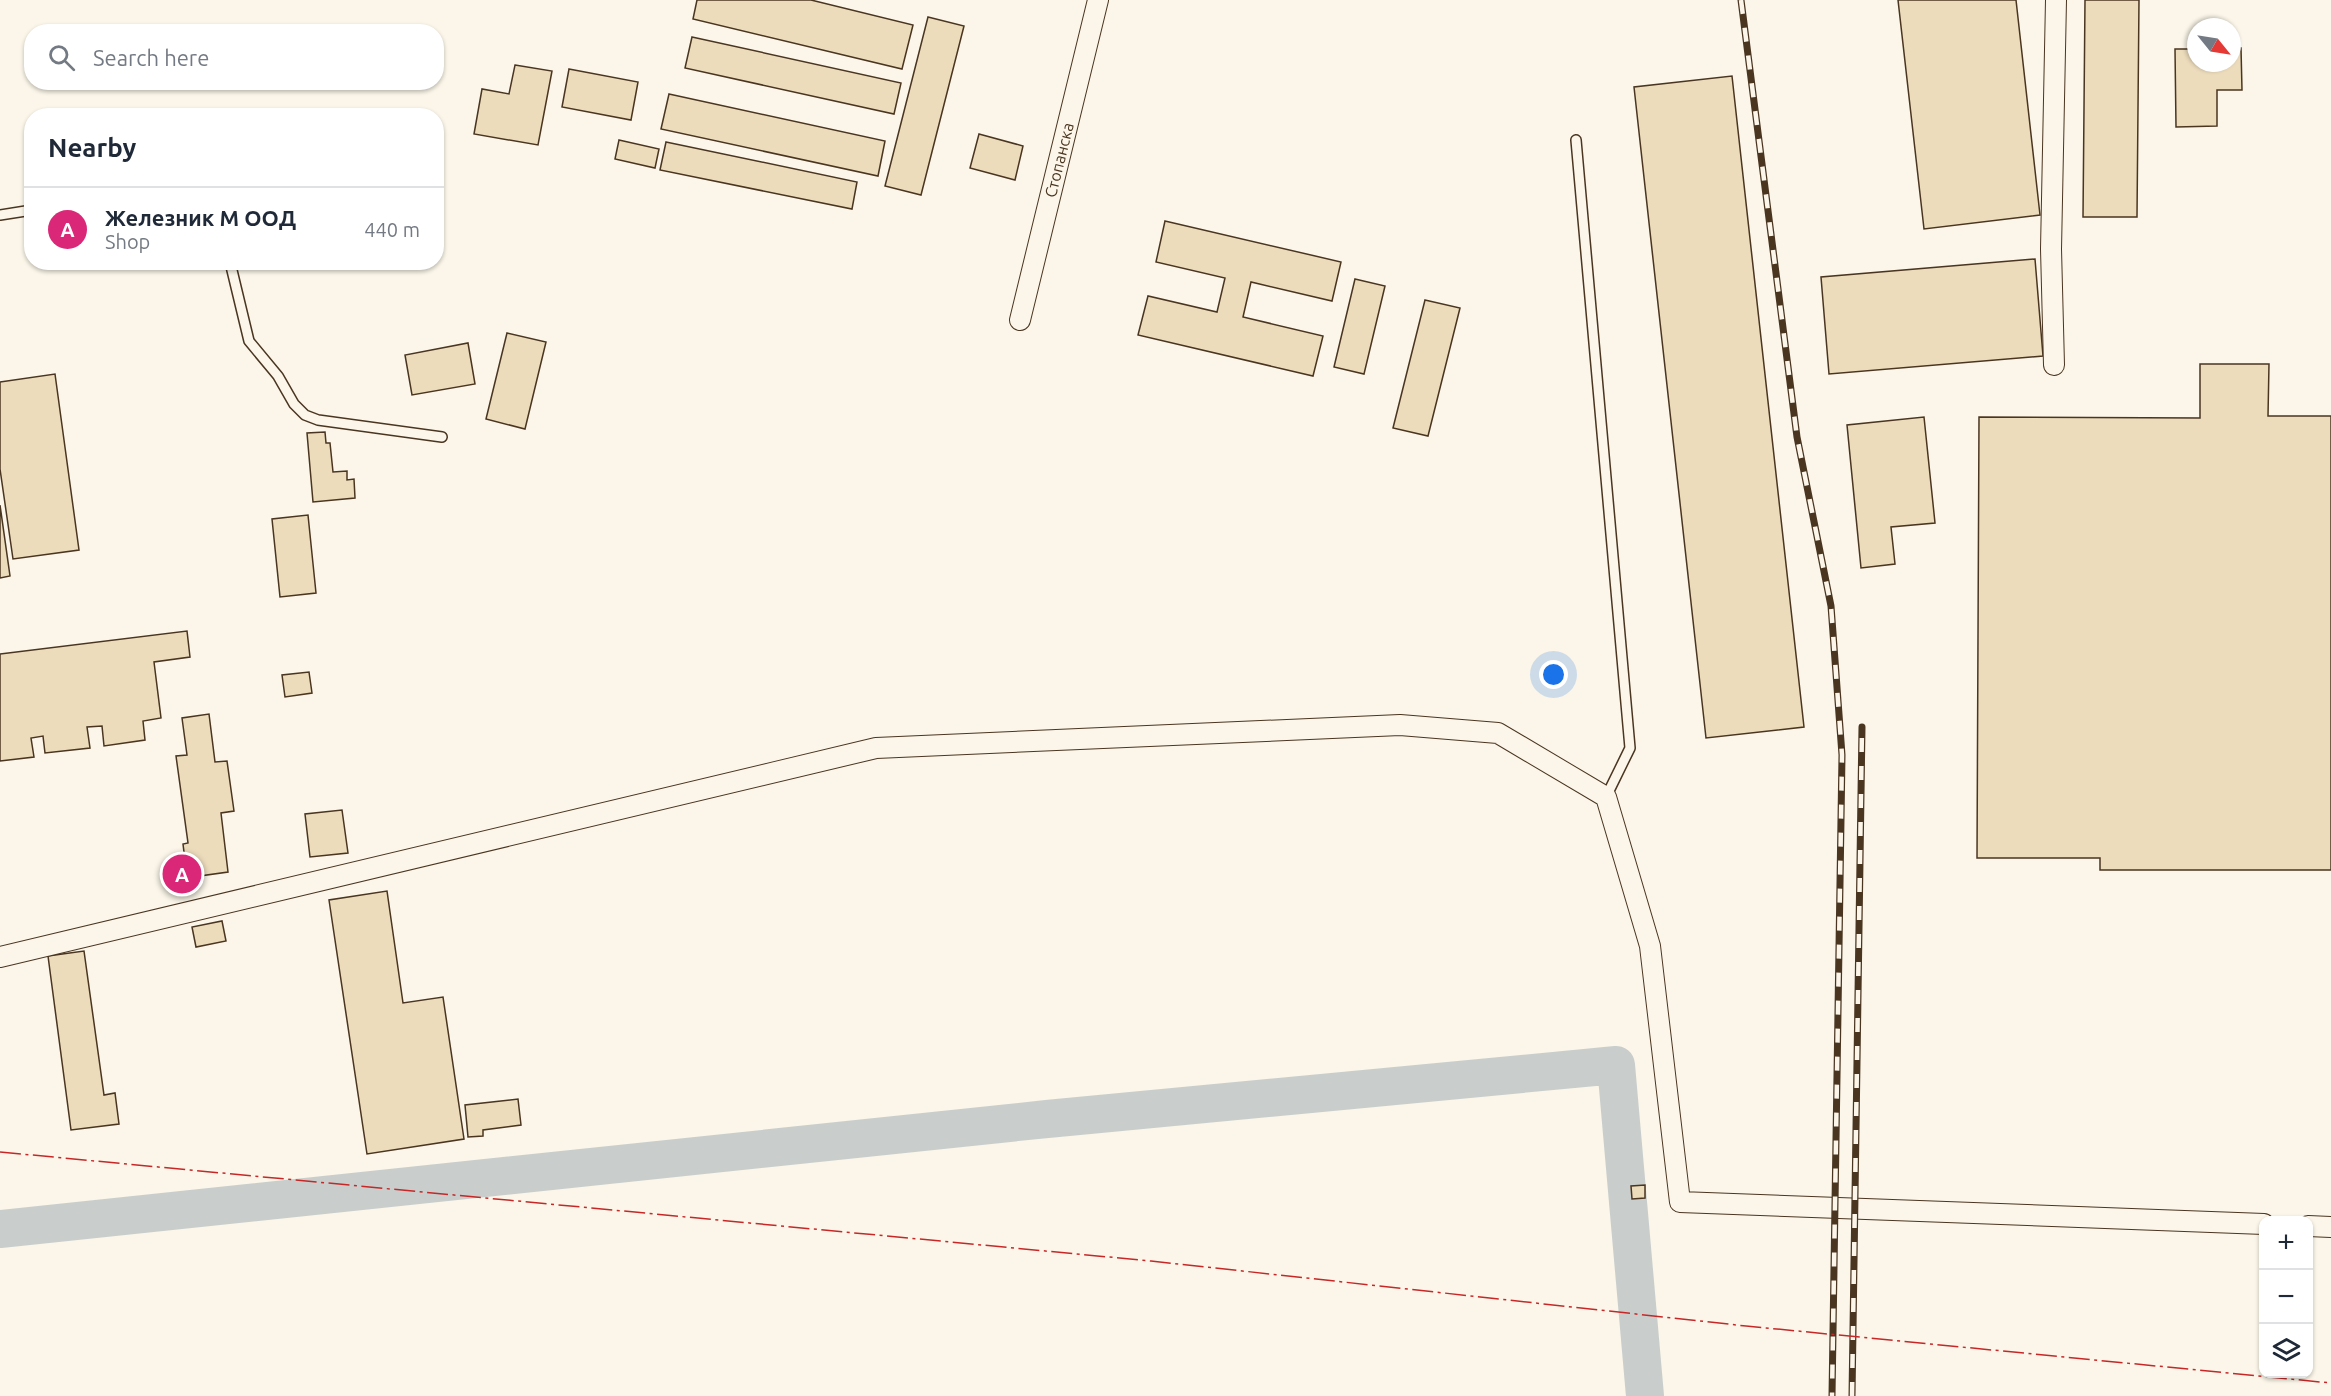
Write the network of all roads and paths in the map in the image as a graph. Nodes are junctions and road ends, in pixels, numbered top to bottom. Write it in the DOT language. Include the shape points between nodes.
graph roads {
  1 [pos="1098,0"];
  2 [pos="2056,0"];
  3 [pos="1576,140"];
  4 [pos="24,211"];
  5 [pos="0,215"];
  6 [pos="232,270"];
  7 [pos="1020,320"];
  8 [pos="2054,365"];
  9 [pos="442,437"];
  10 [pos="1606,798"];
  11 [pos="0,957"];
  12 [pos="2259,1224"];
  13 [pos="2313,1226"];
  14 [pos="2331,1227"];
  1 -- 7 [label="street, Стопанска"];
  2 -- 8 [label="street" via="2051,249"];
  3 -- 10 [label="lane" via="1630,748"];
  4 -- 5 [label="lane"];
  6 -- 9 [label="lane" via="249,341 305,415"];
  10 -- 11 [label="street" via="1498,733 1400,725 876,748"];
  10 -- 12 [label="street" via="1650,946 1680,1202"];
  13 -- 14 [label="street"];
}
